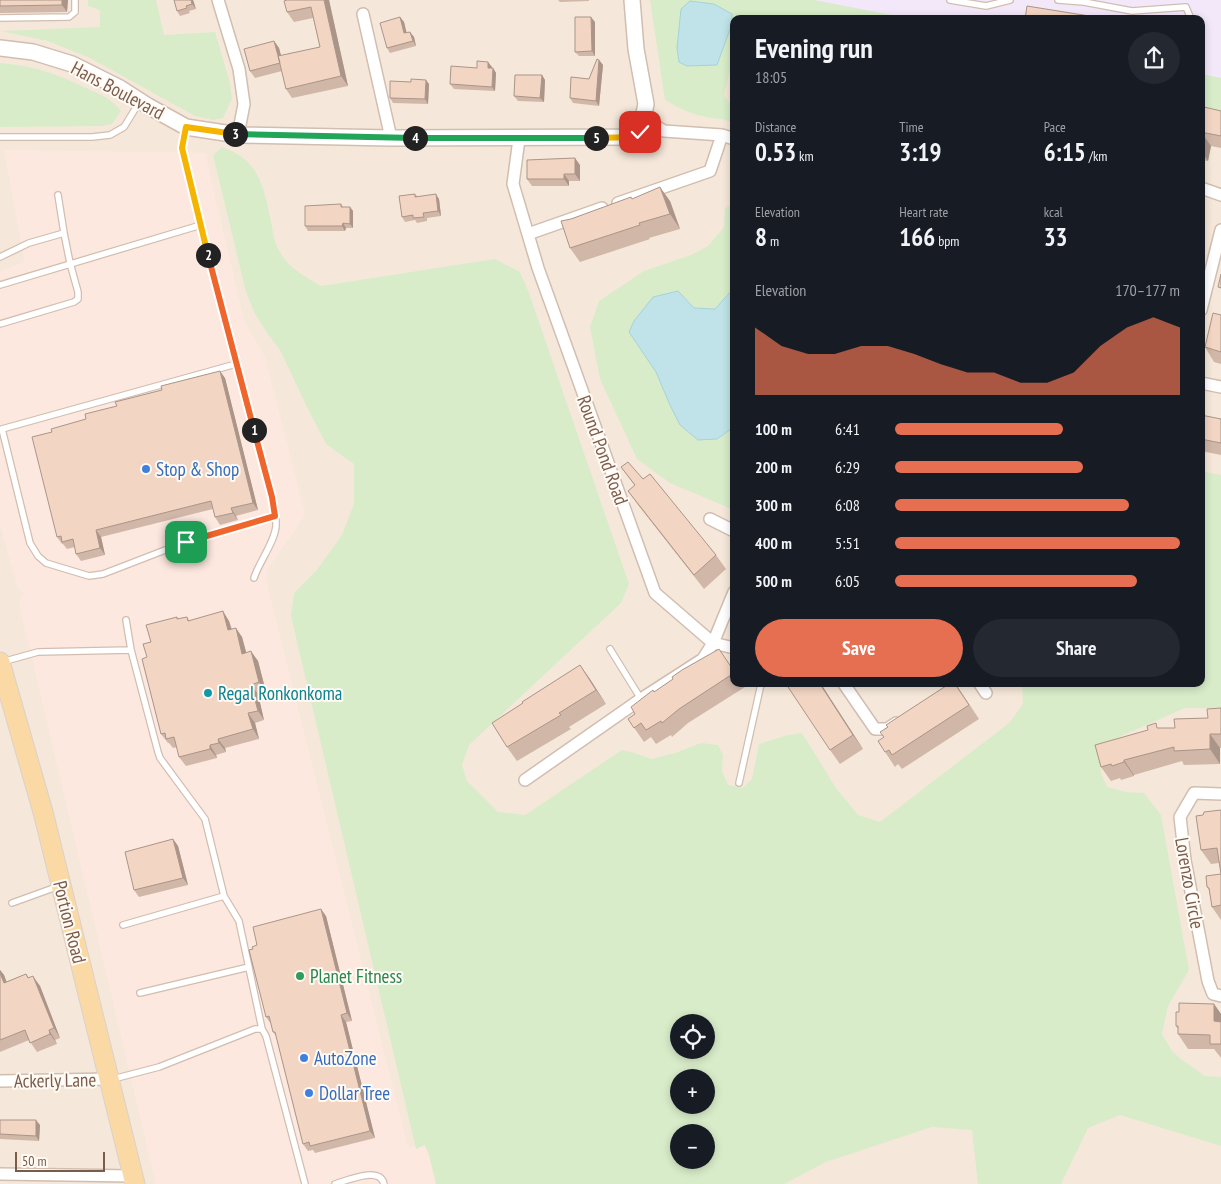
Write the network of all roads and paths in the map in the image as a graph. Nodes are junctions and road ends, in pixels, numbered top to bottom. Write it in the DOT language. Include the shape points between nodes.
graph roads {
  1 [pos="75,0"];
  2 [pos="218,0"];
  3 [pos="632,0"];
  4 [pos="950,0"];
  5 [pos="1010,0"];
  6 [pos="1058,0"];
  7 [pos="363,14"];
  8 [pos="1189,15"];
  9 [pos="0,18"];
  10 [pos="0,48"];
  11 [pos="140,101"];
  12 [pos="644,118"];
  13 [pos="186,127"];
  14 [pos="238,135"];
  15 [pos="722,135"];
  16 [pos="0,137"];
  17 [pos="391,138"];
  18 [pos="730,138"];
  19 [pos="518,139"];
  20 [pos="1205,189"];
  21 [pos="58,195"];
  22 [pos="1221,195"];
  23 [pos="201,225"];
  24 [pos="1221,230"];
  25 [pos="64,233"];
  26 [pos="528,234"];
  27 [pos="0,257"];
  28 [pos="70,263"];
  29 [pos="0,285"];
  30 [pos="1205,294"];
  31 [pos="0,324"];
  32 [pos="236,364"];
  33 [pos="1205,384"];
  34 [pos="1221,388"];
  35 [pos="0,422"];
  36 [pos="2,429"];
  37 [pos="275,516"];
  38 [pos="710,519"];
  39 [pos="730,529"];
  40 [pos="254,578"];
  41 [pos="730,602"];
  42 [pos="126,620"];
  43 [pos="713,643"];
  44 [pos="730,647"];
  45 [pos="610,649"];
  46 [pos="131,650"];
  47 [pos="0,662"];
  48 [pos="760,687"];
  49 [pos="846,687"];
  50 [pos="641,699"];
  51 [pos="902,719"];
  52 [pos="525,780"];
  53 [pos="739,784"];
  54 [pos="1221,794"];
  55 [pos="61,886"];
  56 [pos="224,896"];
  57 [pos="12,903"];
  58 [pos="123,925"];
  59 [pos="249,967"];
  60 [pos="140,993"];
  61 [pos="1221,996"];
  62 [pos="262,1029"];
  63 [pos="110,1080"];
  64 [pos="0,1081"];
  65 [pos="0,1174"];
  66 [pos="134,1180"];
  67 [pos="305,1184"];
  68 [pos="335,1184"];
  69 [pos="384,1184"];
  1 -- 9 [label="lane" via="75,12 69,17"];
  2 -- 14 [label="street" via="239,69 244,104"];
  3 -- 12 [label="street" via="636,49 646,104"];
  4 -- 5 [label="lane" via="986,6"];
  6 -- 8 [label="lane" via="1132,11 1186,8"];
  7 -- 17 [label="street"];
  10 -- 11 [label="street, Hans Boulevard" via="33,52 72,64"];
  11 -- 13 [label="street, Hans Boulevard"];
  11 -- 16 [label="lane" via="124,127 110,135"];
  12 -- 15 [label="street" via="664,131"];
  12 -- 19 [label="street, Hans Boulevard" via="640,132 634,137"];
  13 -- 14 [label="street, Hans Boulevard"];
  13 -- 23 [label="lane" via="182,148"];
  14 -- 17 [label="street, Hans Boulevard"];
  15 -- 18 [label="street"];
  15 -- 26 [label="street" via="710,171"];
  17 -- 19 [label="street, Hans Boulevard"];
  19 -- 26 [label="street, Round Pond Road" via="513,184"];
  20 -- 22 [label="street"];
  21 -- 25 [label="lane"];
  23 -- 28 [label="lane"];
  23 -- 32 [label="lane"];
  24 -- 30 [label="street"];
  25 -- 27 [label="lane"];
  25 -- 28 [label="lane"];
  26 -- 43 [label="street, Round Pond Road" via="655,593"];
  28 -- 29 [label="lane"];
  28 -- 31 [label="lane" via="78,299"];
  32 -- 36 [label="lane"];
  32 -- 37 [label="lane"];
  33 -- 34 [label="street"];
  35 -- 36 [label="lane"];
  36 -- 37 [label="lane" via="30,543 46,563 90,576 103,574 186,542"];
  37 -- 40 [label="lane" via="273,537"];
  38 -- 39 [label="street"];
  41 -- 43 [label="street"];
  42 -- 46 [label="lane"];
  43 -- 44 [label="street, Round Pond Road"];
  43 -- 50 [label="street" via="703,659"];
  45 -- 50 [label="lane"];
  46 -- 47 [label="lane" via="38,652"];
  46 -- 56 [label="lane" via="160,758 205,819"];
  47 -- 55 [label="main road, Portion Road"];
  48 -- 53 [label="lane"];
  49 -- 51 [label="street" via="874,729 887,729"];
  50 -- 52 [label="street"];
  54 -- 61 [label="street, Lorenzo Circle" via="1194,793 1180,817 1208,981 1213,994"];
  55 -- 57 [label="lane"];
  55 -- 63 [label="main road, Portion Road"];
  56 -- 58 [label="lane"];
  56 -- 59 [label="lane" via="238,921"];
  59 -- 60 [label="lane"];
  59 -- 62 [label="lane"];
  62 -- 63 [label="lane" via="159,1067"];
  62 -- 67 [label="lane"];
  63 -- 64 [label="street, Ackerly Lane"];
  63 -- 66 [label="main road, Portion Road"];
  65 -- 66 [label="street"];
  68 -- 69 [label="lane" via="367,1175 380,1176"];
}
